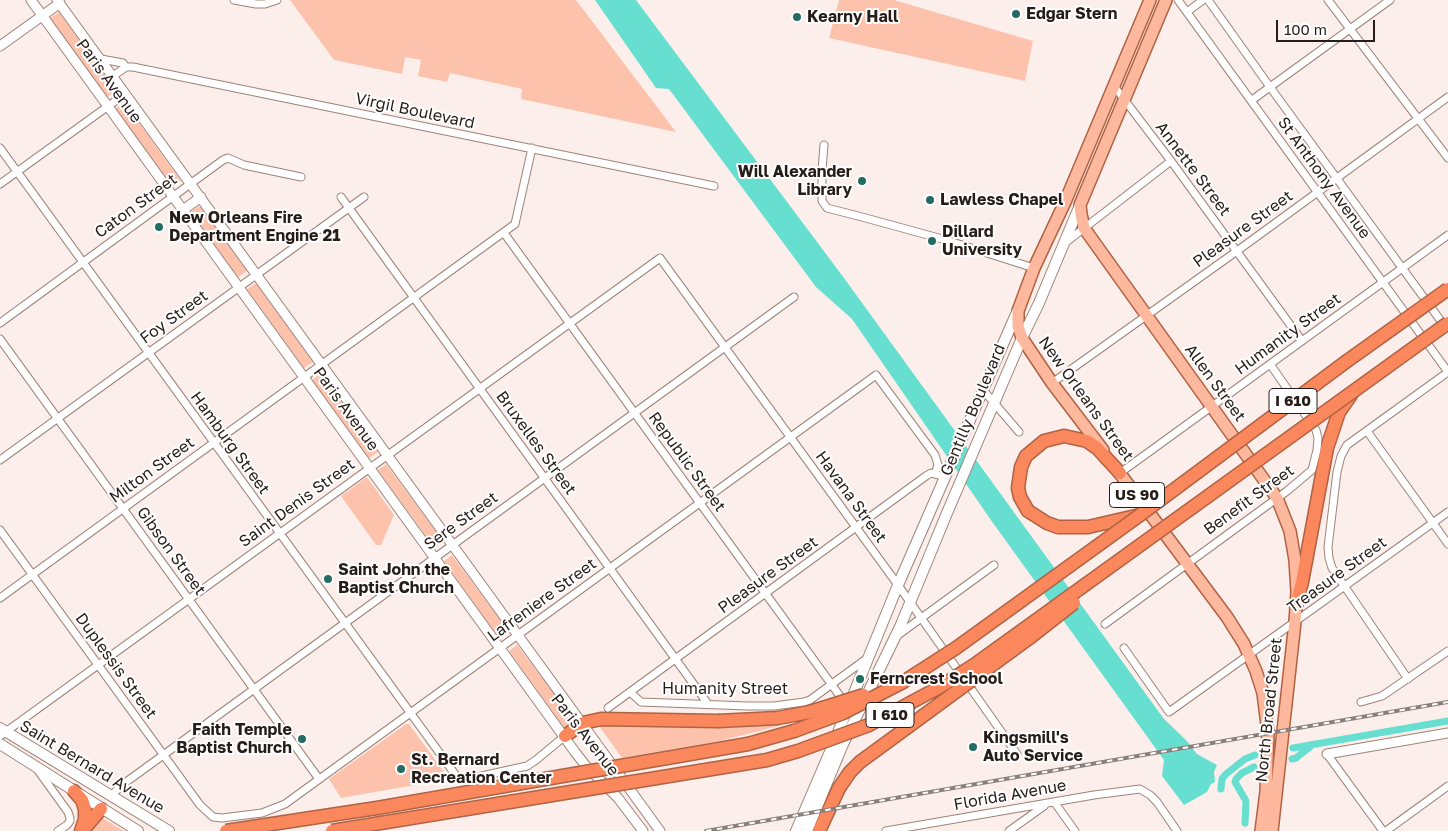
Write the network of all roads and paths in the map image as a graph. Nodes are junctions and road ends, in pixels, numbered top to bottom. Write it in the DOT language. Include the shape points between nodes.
graph roads {
  1 [pos="31,0"];
  2 [pos="234,0"];
  3 [pos="277,0"];
  4 [pos="1150,0"];
  5 [pos="1166,0"];
  6 [pos="1178,0"];
  7 [pos="1203,0"];
  8 [pos="1208,0"];
  9 [pos="1328,0"];
  10 [pos="1390,0"];
  11 [pos="58,2"];
  12 [pos="1187,12"];
  13 [pos="42,16"];
  14 [pos="1350,29"];
  15 [pos="0,46"];
  16 [pos="100,59"];
  17 [pos="126,67"];
  18 [pos="113,76"];
  19 [pos="1114,86"];
  20 [pos="1270,87"];
  21 [pos="126,94"];
  22 [pos="1448,96"];
  23 [pos="1124,99"];
  24 [pos="1252,100"];
  25 [pos="108,106"];
  26 [pos="1418,119"];
  27 [pos="824,145"];
  28 [pos="0,148"];
  29 [pos="532,148"];
  30 [pos="1448,158"];
  31 [pos="1171,161"];
  32 [pos="17,172"];
  33 [pos="301,177"];
  34 [pos="1337,178"];
  35 [pos="190,183"];
  36 [pos="0,184"];
  37 [pos="714,186"];
  38 [pos="1318,191"];
  39 [pos="173,196"];
  40 [pos="201,197"];
  41 [pos="341,197"];
  42 [pos="364,197"];
  43 [pos="1080,205"];
  44 [pos="349,208"];
  45 [pos="183,210"];
  46 [pos="1084,228"];
  47 [pos="504,233"];
  48 [pos="1448,235"];
  49 [pos="1064,243"];
  50 [pos="1238,251"];
  51 [pos="660,258"];
  52 [pos="82,262"];
  53 [pos="1034,268"];
  54 [pos="1403,268"];
  55 [pos="257,274"];
  56 [pos="1382,283"];
  57 [pos="239,287"];
  58 [pos="1448,289"];
  59 [pos="794,297"];
  60 [pos="413,298"];
  61 [pos="1018,311"];
  62 [pos="1147,316"];
  63 [pos="0,322"];
  64 [pos="569,322"];
  65 [pos="1448,323"];
  66 [pos="1448,330"];
  67 [pos="1022,338"];
  68 [pos="0,339"];
  69 [pos="1302,341"];
  70 [pos="725,347"];
  71 [pos="148,353"];
  72 [pos="322,364"];
  73 [pos="1270,364"];
  74 [pos="1448,372"];
  75 [pos="304,377"];
  76 [pos="1052,383"];
  77 [pos="478,388"];
  78 [pos="1359,388"];
  79 [pos="983,390"];
  80 [pos="994,403"];
  81 [pos="1211,407"];
  82 [pos="634,413"];
  83 [pos="58,418"];
  84 [pos="1366,431"];
  85 [pos="1019,432"];
  86 [pos="791,438"];
  87 [pos="214,443"];
  88 [pos="388,454"];
  89 [pos="0,460"];
  90 [pos="370,468"];
  91 [pos="1120,473"];
  92 [pos="935,474"];
  93 [pos="947,476"];
  94 [pos="545,478"];
  95 [pos="1276,498"];
  96 [pos="700,502"];
  97 [pos="123,508"];
  98 [pos="1448,512"];
  99 [pos="1140,515"];
  100 [pos="1433,523"];
  101 [pos="856,528"];
  102 [pos="0,530"];
  103 [pos="279,533"];
  104 [pos="453,544"];
  105 [pos="1448,544"];
  106 [pos="435,558"];
  107 [pos="1187,563"];
  108 [pos="994,565"];
  109 [pos="1112,566"];
  110 [pos="609,568"];
  111 [pos="32,574"];
  112 [pos="898,585"];
  113 [pos="1345,587"];
  114 [pos="1297,592"];
  115 [pos="766,593"];
  116 [pos="0,598"];
  117 [pos="189,599"];
  118 [pos="910,602"];
  119 [pos="1296,606"];
  120 [pos="921,618"];
  121 [pos="1295,622"];
  122 [pos="345,623"];
  123 [pos="1105,624"];
  124 [pos="519,635"];
  125 [pos="895,636"];
  126 [pos="500,648"];
  127 [pos="1124,648"];
  128 [pos="1448,651"];
  129 [pos="1249,654"];
  130 [pos="870,656"];
  131 [pos="675,659"];
  132 [pos="98,665"];
  133 [pos="917,674"];
  134 [pos="1408,679"];
  135 [pos="831,684"];
  136 [pos="254,689"];
  137 [pos="630,692"];
  138 [pos="1361,702"];
  139 [pos="708,704"];
  140 [pos="608,708"];
  141 [pos="848,708"];
  142 [pos="410,714"];
  143 [pos="583,723"];
  144 [pos="2,732"];
  145 [pos="1268,733"];
  146 [pos="1448,733"];
  147 [pos="565,736"];
  148 [pos="0,744"];
  149 [pos="164,754"];
  150 [pos="1017,754"];
  151 [pos="1327,754"];
  152 [pos="35,766"];
  153 [pos="319,779"];
  154 [pos="1448,786"];
  155 [pos="74,791"];
  156 [pos="111,796"];
  157 [pos="1055,803"];
  158 [pos="1046,804"];
  159 [pos="101,809"];
  160 [pos="213,817"];
  161 [pos="934,824"];
  162 [pos="58,831"];
  163 [pos="82,831"];
  164 [pos="138,831"];
  165 [pos="168,831"];
  166 [pos="226,831"];
  167 [pos="332,831"];
  168 [pos="644,831"];
  169 [pos="660,831"];
  170 [pos="796,831"];
  171 [pos="807,831"];
  172 [pos="819,831"];
  173 [pos="886,831"];
  174 [pos="938,831"];
  175 [pos="1009,831"];
  176 [pos="1075,831"];
  177 [pos="1177,831"];
  178 [pos="1261,831"];
  179 [pos="1272,831"];
  180 [pos="1384,831"];
  1 -- 13 [label="street, Paris Avenue"];
  2 -- 3 [label="street" via="265,4"];
  4 -- 19 [label="main road, Gentilly Boulevard / US 90"];
  5 -- 23 [label="main road, Gentilly Boulevard"];
  6 -- 12 [label="street, St Anthony Avenue"];
  7 -- 12 [label="street"];
  8 -- 20 [label="street, St Anthony Avenue"];
  9 -- 14 [label="street"];
  10 -- 14 [label="street"];
  11 -- 13 [label="street"];
  11 -- 16 [label="street, Paris Avenue"];
  12 -- 24 [label="street, St Anthony Avenue"];
  13 -- 15 [label="street"];
  13 -- 25 [label="street, Paris Avenue"];
  14 -- 20 [label="street"];
  14 -- 26 [label="street"];
  16 -- 17 [label="street, Virgil Boulevard" via="123,62"];
  16 -- 18 [label="street, Paris Avenue"];
  17 -- 18 [label="street"];
  17 -- 29 [label="street, Virgil Boulevard"];
  18 -- 21 [label="street, Paris Avenue"];
  19 -- 23 [label="street, Annette Street"];
  19 -- 53 [label="main road, Gentilly Boulevard / US 90"];
  20 -- 24 [label="street"];
  20 -- 34 [label="street, St Anthony Avenue"];
  21 -- 25 [label="street"];
  21 -- 35 [label="street, Paris Avenue"];
  22 -- 26 [label="street, Pleasure Street"];
  23 -- 31 [label="street, Annette Street"];
  23 -- 43 [label="main road, Gentilly Boulevard"];
  24 -- 38 [label="street, St Anthony Avenue"];
  25 -- 32 [label="street"];
  25 -- 39 [label="street, Paris Avenue"];
  26 -- 30 [label="street"];
  26 -- 34 [label="street, Pleasure Street"];
  27 -- 53 [label="street" via="822,201 827,208"];
  28 -- 32 [label="street, Hamburg Street"];
  29 -- 37 [label="street, Virgil Boulevard"];
  29 -- 47 [label="street, Milton Street" via="515,224"];
  31 -- 46 [label="street"];
  31 -- 50 [label="street, Annette Street"];
  32 -- 36 [label="street"];
  32 -- 52 [label="street, Hamburg Street"];
  33 -- 35 [label="street, Caton Street" via="244,165 228,158"];
  34 -- 38 [label="street, Pleasure Street"];
  34 -- 54 [label="street, St Anthony Avenue"];
  35 -- 39 [label="street, Caton Street"];
  35 -- 40 [label="street, Paris Avenue"];
  38 -- 50 [label="street, Pleasure Street"];
  38 -- 56 [label="street, St Anthony Avenue"];
  39 -- 45 [label="street, Paris Avenue"];
  39 -- 52 [label="street, Caton Street"];
  40 -- 45 [label="street"];
  40 -- 55 [label="street, Paris Avenue"];
  41 -- 44 [label="street, Bruxelles Street"];
  42 -- 44 [label="street, Foy Street"];
  43 -- 46 [label="main road, Allen Street"];
  43 -- 49 [label="main road, Gentilly Boulevard"];
  44 -- 55 [label="street, Foy Street"];
  44 -- 60 [label="street, Bruxelles Street"];
  45 -- 57 [label="street, Paris Avenue"];
  46 -- 49 [label="street"];
  46 -- 62 [label="main road, Allen Street"];
  47 -- 60 [label="street, Milton Street"];
  47 -- 64 [label="street, Republic Street"];
  48 -- 54 [label="street, Humanity Street"];
  49 -- 67 [label="main road, Gentilly Boulevard"];
  50 -- 62 [label="street, Pleasure Street"];
  50 -- 69 [label="street, Annette Street"];
  51 -- 64 [label="street, Saint Denis Street"];
  51 -- 70 [label="street, Havana Street"];
  52 -- 63 [label="street, Caton Street"];
  52 -- 71 [label="street, Hamburg Street"];
  53 -- 61 [label="main road, Gentilly Boulevard / US 90"];
  54 -- 56 [label="street, Humanity Street"];
  54 -- 66 [label="street, St Anthony Avenue"];
  55 -- 57 [label="street, Foy Street"];
  55 -- 72 [label="street, Paris Avenue"];
  56 -- 69 [label="street, Humanity Street"];
  56 -- 74 [label="street, St Anthony Avenue"];
  57 -- 71 [label="street, Foy Street"];
  57 -- 75 [label="street, Paris Avenue"];
  58 -- 99 [label="highway, I 610, bridge"];
  59 -- 70 [label="street, Sere Street"];
  60 -- 72 [label="street, Milton Street"];
  60 -- 77 [label="street, Bruxelles Street"];
  61 -- 67 [label="main road, New Orleans Street / US 90"];
  61 -- 79 [label="main road, Gentilly Boulevard"];
  62 -- 76 [label="street, Pleasure Street"];
  62 -- 81 [label="main road, Allen Street"];
  64 -- 77 [label="street, Saint Denis Street"];
  64 -- 82 [label="street, Republic Street"];
  65 -- 78 [label="highway, I 610, bridge"];
  67 -- 76 [label="main road, New Orleans Street / US 90"];
  67 -- 80 [label="main road, Gentilly Boulevard"];
  68 -- 83 [label="street, Gibson Street"];
  69 -- 73 [label="street, Humanity Street"];
  70 -- 82 [label="street, Sere Street"];
  70 -- 86 [label="street, Havana Street"];
  71 -- 83 [label="street, Foy Street"];
  71 -- 87 [label="street, Hamburg Street"];
  72 -- 75 [label="street, Milton Street"];
  72 -- 88 [label="street, Paris Avenue"];
  73 -- 81 [label="street, Humanity Street"];
  73 -- 95 [label="street, Benefit Street" via="1316,430 1318,438 1312,470"];
  74 -- 84 [label="street"];
  75 -- 87 [label="street, Milton Street"];
  75 -- 90 [label="street, Paris Avenue"];
  76 -- 91 [label="main road, New Orleans Street / US 90"];
  77 -- 88 [label="street, Saint Denis Street"];
  77 -- 94 [label="street, Bruxelles Street"];
  78 -- 109 [label="highway, I 610, bridge"];
  78 -- 119 [label="highway, bridge" via="1345,402 1334,422"];
  79 -- 80 [label="street"];
  79 -- 93 [label="main road, Gentilly Boulevard"];
  80 -- 85 [label="street"];
  80 -- 118 [label="main road, Gentilly Boulevard"];
  81 -- 91 [label="street, Humanity Street"];
  81 -- 95 [label="main road, Allen Street"];
  82 -- 94 [label="street, Sere Street"];
  82 -- 96 [label="street, Republic Street"];
  83 -- 89 [label="street, Foy Street"];
  83 -- 97 [label="street, Gibson Street"];
  84 -- 100 [label="street"];
  84 -- 113 [label="street" via="1347,445 1339,462 1328,547 1332,568"];
  86 -- 92 [label="street, Lafreniere Street" via="876,375 934,455 938,465"];
  86 -- 96 [label="street, Lafreniere Street"];
  86 -- 101 [label="street, Havana Street"];
  87 -- 97 [label="street, Milton Street"];
  87 -- 103 [label="street, Hamburg Street"];
  88 -- 90 [label="street, Saint Denis Street"];
  88 -- 104 [label="street, Paris Avenue"];
  90 -- 103 [label="street, Saint Denis Street"];
  90 -- 106 [label="street, Paris Avenue"];
  91 -- 99 [label="highway" via="1087,441 1064,436 1044,441 1026,456 1018,479 1020,497 1036,518 1068,528 1088,527"];
  91 -- 107 [label="main road, New Orleans Street / US 90"];
  92 -- 93 [label="street"];
  92 -- 101 [label="street, Pleasure Street" via="926,476"];
  93 -- 112 [label="main road, Gentilly Boulevard"];
  94 -- 104 [label="street, Sere Street"];
  94 -- 110 [label="street, Bruxelles Street"];
  95 -- 107 [label="street, Benefit Street"];
  95 -- 114 [label="main road, Allen Street" via="1287,520 1293,543"];
  96 -- 110 [label="street, Lafreniere Street"];
  96 -- 115 [label="street, Republic Street"];
  97 -- 111 [label="street, Milton Street"];
  97 -- 117 [label="street, Gibson Street"];
  98 -- 100 [label="street, Treasure Street"];
  99 -- 133 [label="highway, I 610, bridge"];
  100 -- 105 [label="street"];
  100 -- 113 [label="street, Treasure Street"];
  101 -- 112 [label="street, Havana Street"];
  101 -- 115 [label="street, Pleasure Street"];
  102 -- 111 [label="street, Duplessis Street"];
  103 -- 117 [label="street, Saint Denis Street"];
  103 -- 122 [label="street, Hamburg Street"];
  104 -- 106 [label="street, Sere Street"];
  104 -- 124 [label="street, Paris Avenue"];
  106 -- 122 [label="street, Sere Street"];
  106 -- 126 [label="street, Paris Avenue"];
  107 -- 123 [label="street, Benefit Street"];
  107 -- 129 [label="main road, New Orleans Street / US 90" via="1227,617"];
  108 -- 120 [label="street"];
  109 -- 167 [label="highway, I 610, bridge" via="938,688 869,725 798,751 726,767"];
  109 -- 172 [label="highway, bridge" via="1106,578 1028,640 860,762 839,788"];
  110 -- 124 [label="street, Lafreniere Street"];
  110 -- 131 [label="street, Bruxelles Street"];
  111 -- 116 [label="street, Milton Street"];
  111 -- 132 [label="street, Duplessis Street"];
  112 -- 118 [label="street, Havana Street"];
  112 -- 130 [label="main road, Gentilly Boulevard"];
  113 -- 121 [label="street, Treasure Street"];
  113 -- 134 [label="street"];
  114 -- 119 [label="main road, North Broad Street"];
  115 -- 131 [label="street, Pleasure Street"];
  115 -- 135 [label="street, Republic Street"];
  117 -- 132 [label="street, Saint Denis Street"];
  117 -- 136 [label="street, Gibson Street"];
  118 -- 120 [label="street, Havana Street"];
  118 -- 125 [label="main road, Gentilly Boulevard"];
  119 -- 121 [label="main road, North Broad Street"];
  120 -- 125 [label="street"];
  120 -- 150 [label="street, Havana Street"];
  121 -- 129 [label="street, Treasure Street"];
  121 -- 179 [label="main road, North Broad Street"];
  122 -- 136 [label="street, Sere Street"];
  122 -- 142 [label="street, Hamburg Street"];
  124 -- 126 [label="street, Lafreniere Street"];
  124 -- 143 [label="street, Paris Avenue"];
  125 -- 171 [label="main road, Gentilly Boulevard" via="843,744"];
  126 -- 142 [label="street, Lafreniere Street"];
  126 -- 147 [label="street, Paris Avenue"];
  127 -- 129 [label="street, Treasure Street" via="1169,712"];
  128 -- 134 [label="street"];
  129 -- 145 [label="main road, New Orleans Street / US 90" via="1263,693"];
  130 -- 135 [label="street, Humanity Street"];
  130 -- 141 [label="main road, Gentilly Boulevard"];
  131 -- 137 [label="street, Pleasure Street"];
  131 -- 139 [label="street, Bruxelles Street"];
  132 -- 144 [label="street, Saint Denis Street"];
  132 -- 149 [label="street, Duplessis Street"];
  133 -- 143 [label="highway, bridge" via="859,697 778,718 718,721 607,718"];
  133 -- 166 [label="highway, I 610, bridge" via="843,713 748,744"];
  134 -- 138 [label="street" via="1382,696"];
  135 -- 139 [label="street, Humanity Street" via="804,702 765,706"];
  135 -- 141 [label="street, Republic Street"];
  136 -- 149 [label="street, Sere Street"];
  136 -- 153 [label="street, Gibson Street"];
  137 -- 139 [label="street, Humanity Street" via="641,702"];
  137 -- 140 [label="street, Pleasure Street"];
  141 -- 170 [label="main road, Gentilly Boulevard"];
  142 -- 147 [label="street, Hamburg Street" via="459,779 527,766"];
  142 -- 153 [label="street, Lafreniere Street"];
  143 -- 147 [label="highway"];
  143 -- 169 [label="street, Paris Avenue"];
  144 -- 156 [label="main road, Saint Bernard Avenue"];
  145 -- 178 [label="main road, North Broad Street / US 90"];
  146 -- 151 [label="street"];
  147 -- 168 [label="street, Paris Avenue" via="586,766 618,798"];
  148 -- 152 [label="main road, Saint Bernard Avenue"];
  149 -- 156 [label="street, Sere Street"];
  149 -- 160 [label="street, Duplessis Street" via="200,805"];
  151 -- 180 [label="street"];
  152 -- 155 [label="main road, Saint Bernard Avenue"];
  152 -- 162 [label="street" via="68,812 70,821"];
  153 -- 160 [label="street, Lafreniere Street" via="275,809"];
  154 -- 180 [label="street"];
  155 -- 159 [label="main road, Saint Bernard Avenue"];
  155 -- 163 [label="highway" via="85,810"];
  156 -- 159 [label="street, Sere Street"];
  156 -- 165 [label="main road, Saint Bernard Avenue"];
  157 -- 158 [label="street, Florida Avenue"];
  157 -- 176 [label="street"];
  157 -- 177 [label="street, Florida Avenue" via="1140,789 1157,802"];
  158 -- 161 [label="street, Florida Avenue"];
  158 -- 175 [label="street"];
  159 -- 163 [label="highway"];
  159 -- 164 [label="main road, Saint Bernard Avenue"];
  161 -- 173 [label="street, Florida Avenue"];
  161 -- 174 [label="street"];
}
